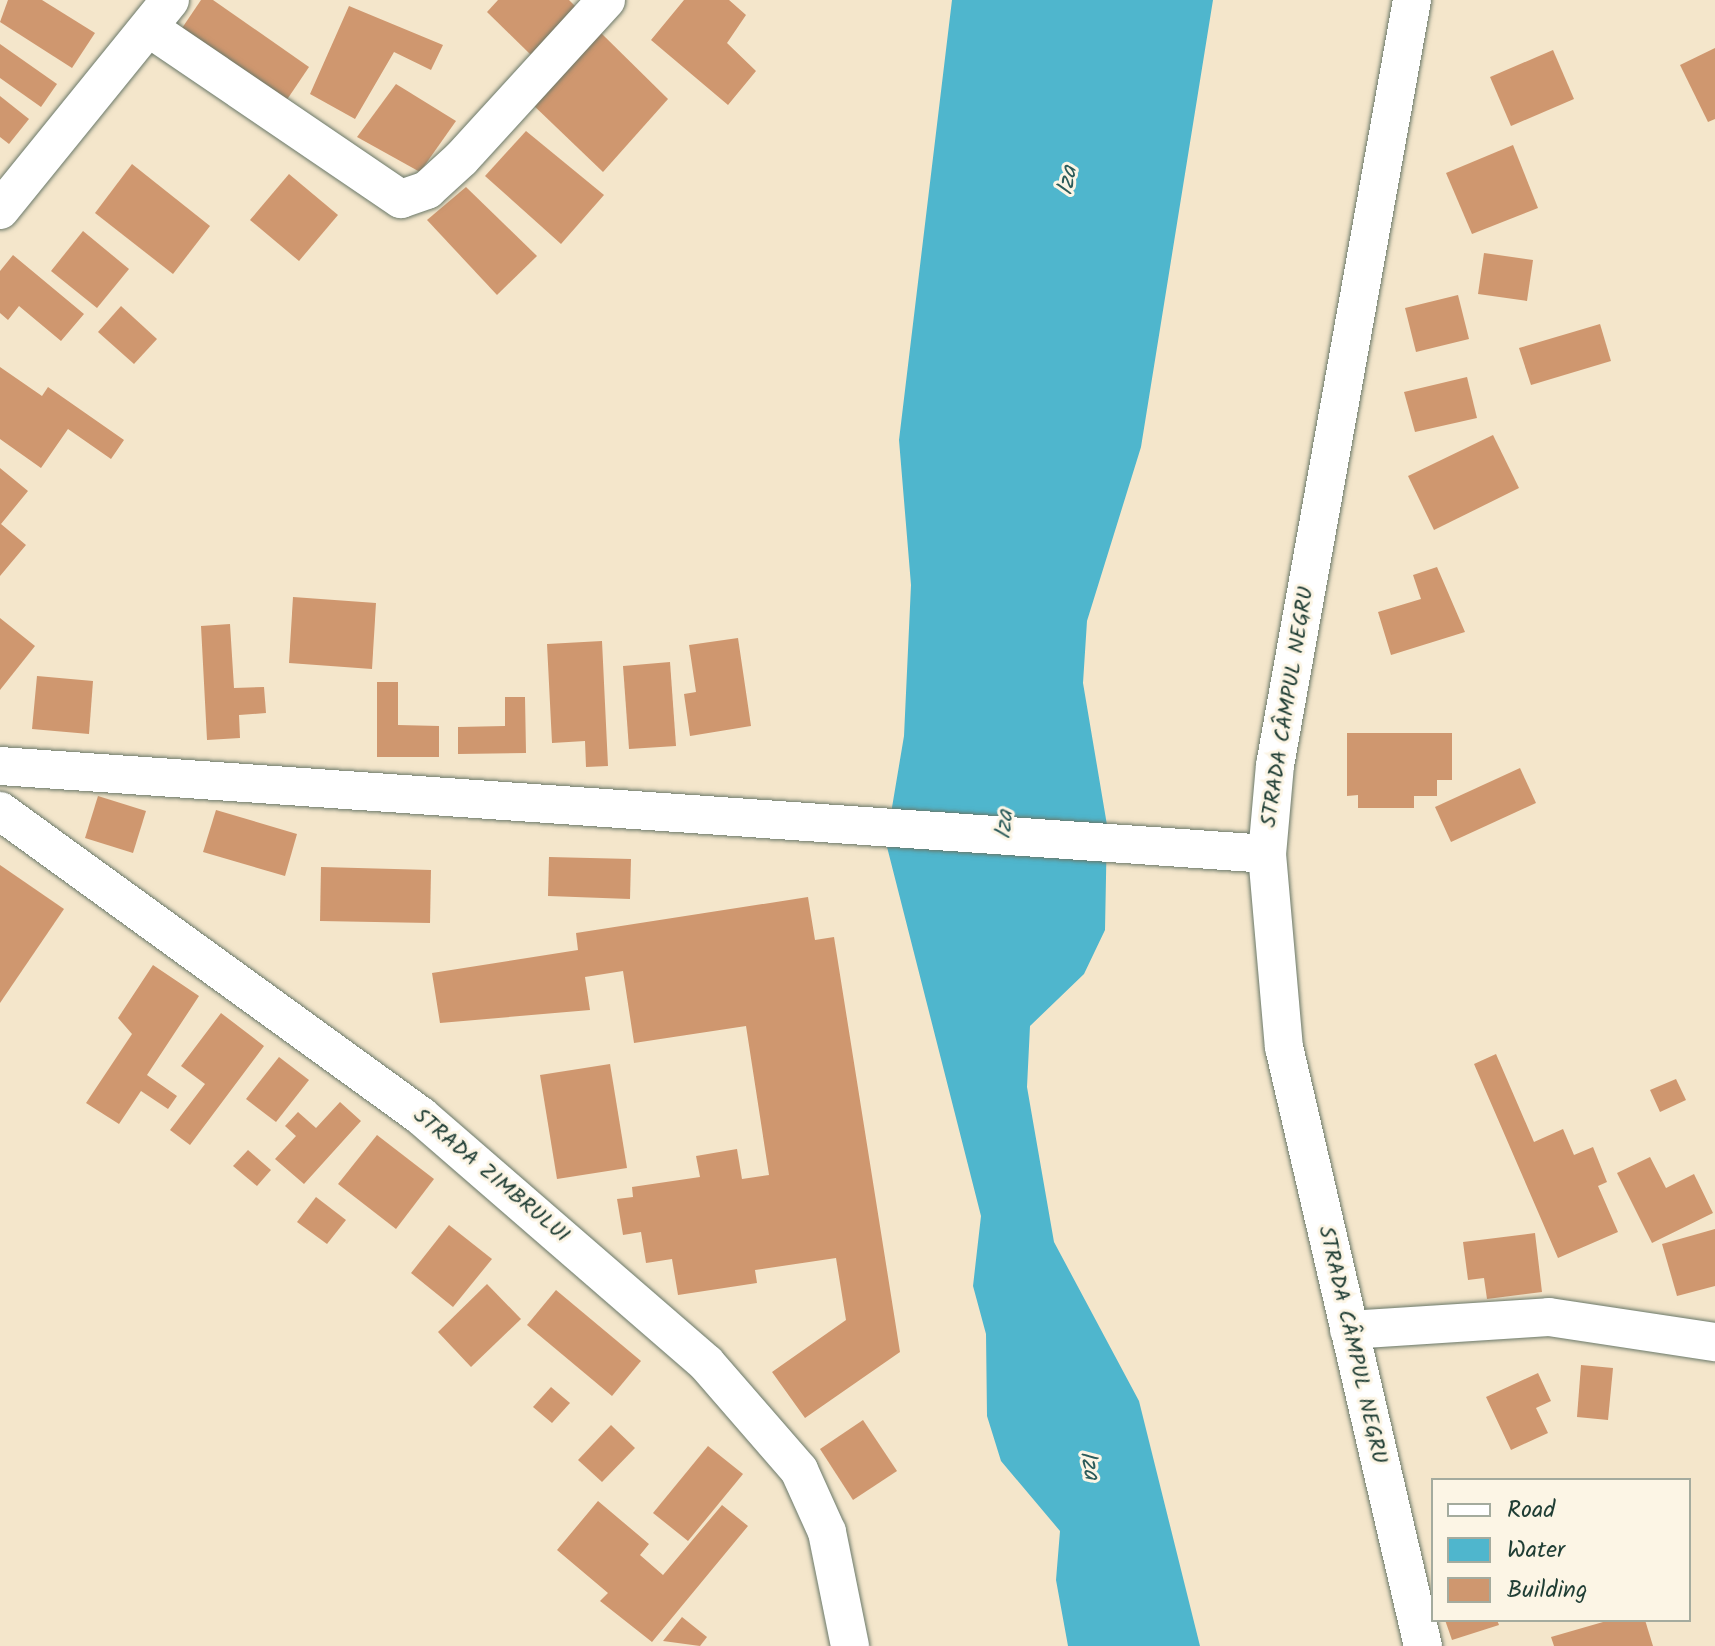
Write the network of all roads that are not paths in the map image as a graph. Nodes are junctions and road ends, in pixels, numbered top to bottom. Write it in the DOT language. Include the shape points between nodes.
graph roads {
  1 [pos="606,0"];
  2 [pos="1412,0"];
  3 [pos="161,15"];
  4 [pos="0,210"];
  5 [pos="0,766"];
  6 [pos="0,811"];
  7 [pos="1267,854"];
  8 [pos="1349,1330"];
  9 [pos="1715,1342"];
  10 [pos="850,1646"];
  11 [pos="1423,1646"];
  1 -- 3 [label="street" via="461,159 427,190 401,199"];
  2 -- 7 [label="street, STRADA CÂMPUL NEGRU" via="1275,765"];
  3 -- 4 [label="street"];
  5 -- 7 [label="street"];
  6 -- 10 [label="street, STRADA ZIMBRULUI" via="421,1116 706,1363 799,1470 827,1532"];
  7 -- 8 [label="street, STRADA CÂMPUL NEGRU" via="1284,1047"];
  8 -- 9 [label="street" via="1549,1317"];
  8 -- 11 [label="street, STRADA CÂMPUL NEGRU"];
}
